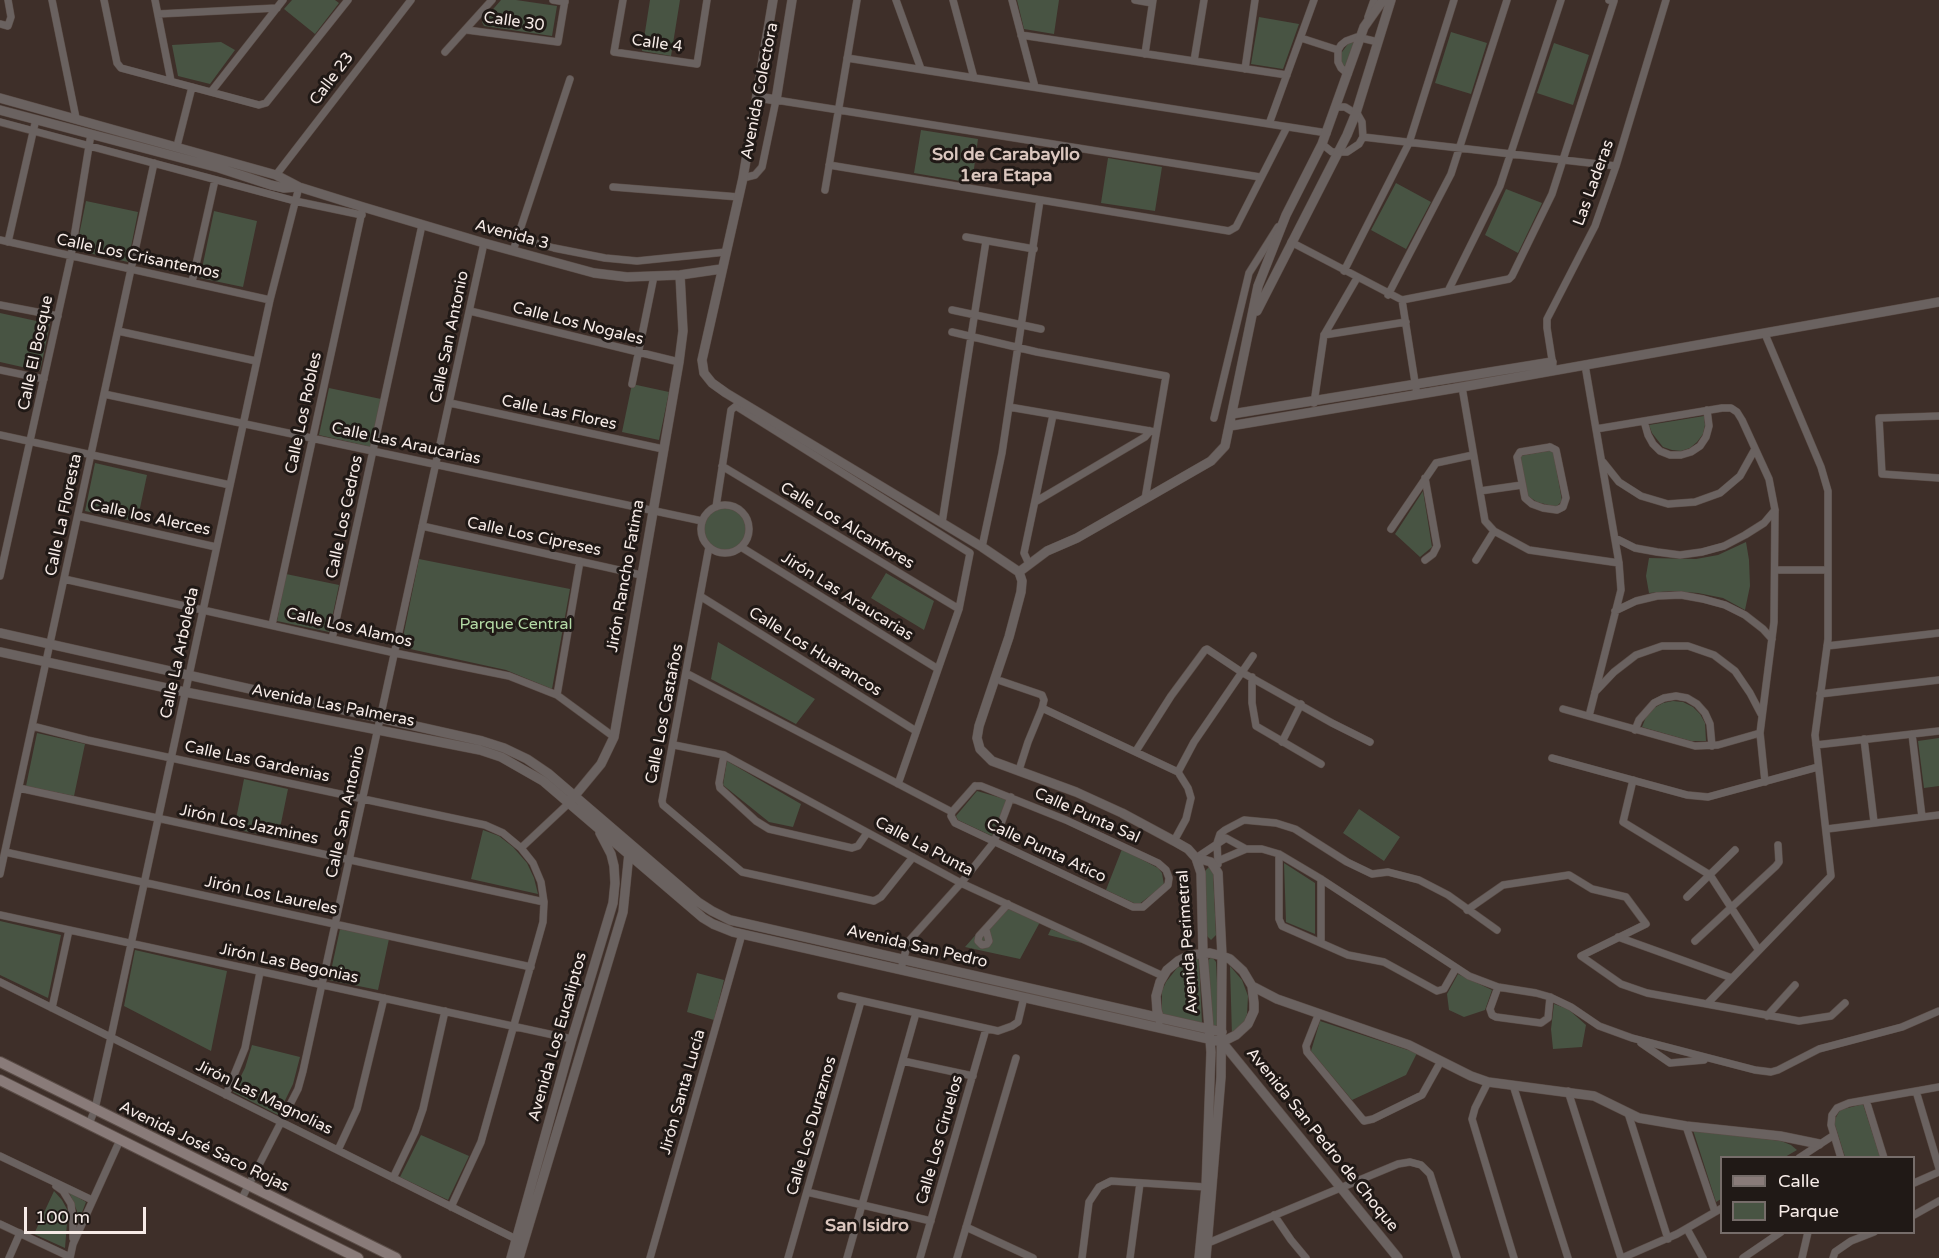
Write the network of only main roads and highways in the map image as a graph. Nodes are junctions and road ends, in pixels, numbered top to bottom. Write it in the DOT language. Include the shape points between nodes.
graph roads {
  1 [pos="0,1062"];
  2 [pos="0,1080"];
  3 [pos="358,1258"];
  4 [pos="396,1258"];
  1 -- 4 [label="main road, Avenida José Saco Rojas"];
  2 -- 3 [label="main road, Avenida José Saco Rojas"];
}
